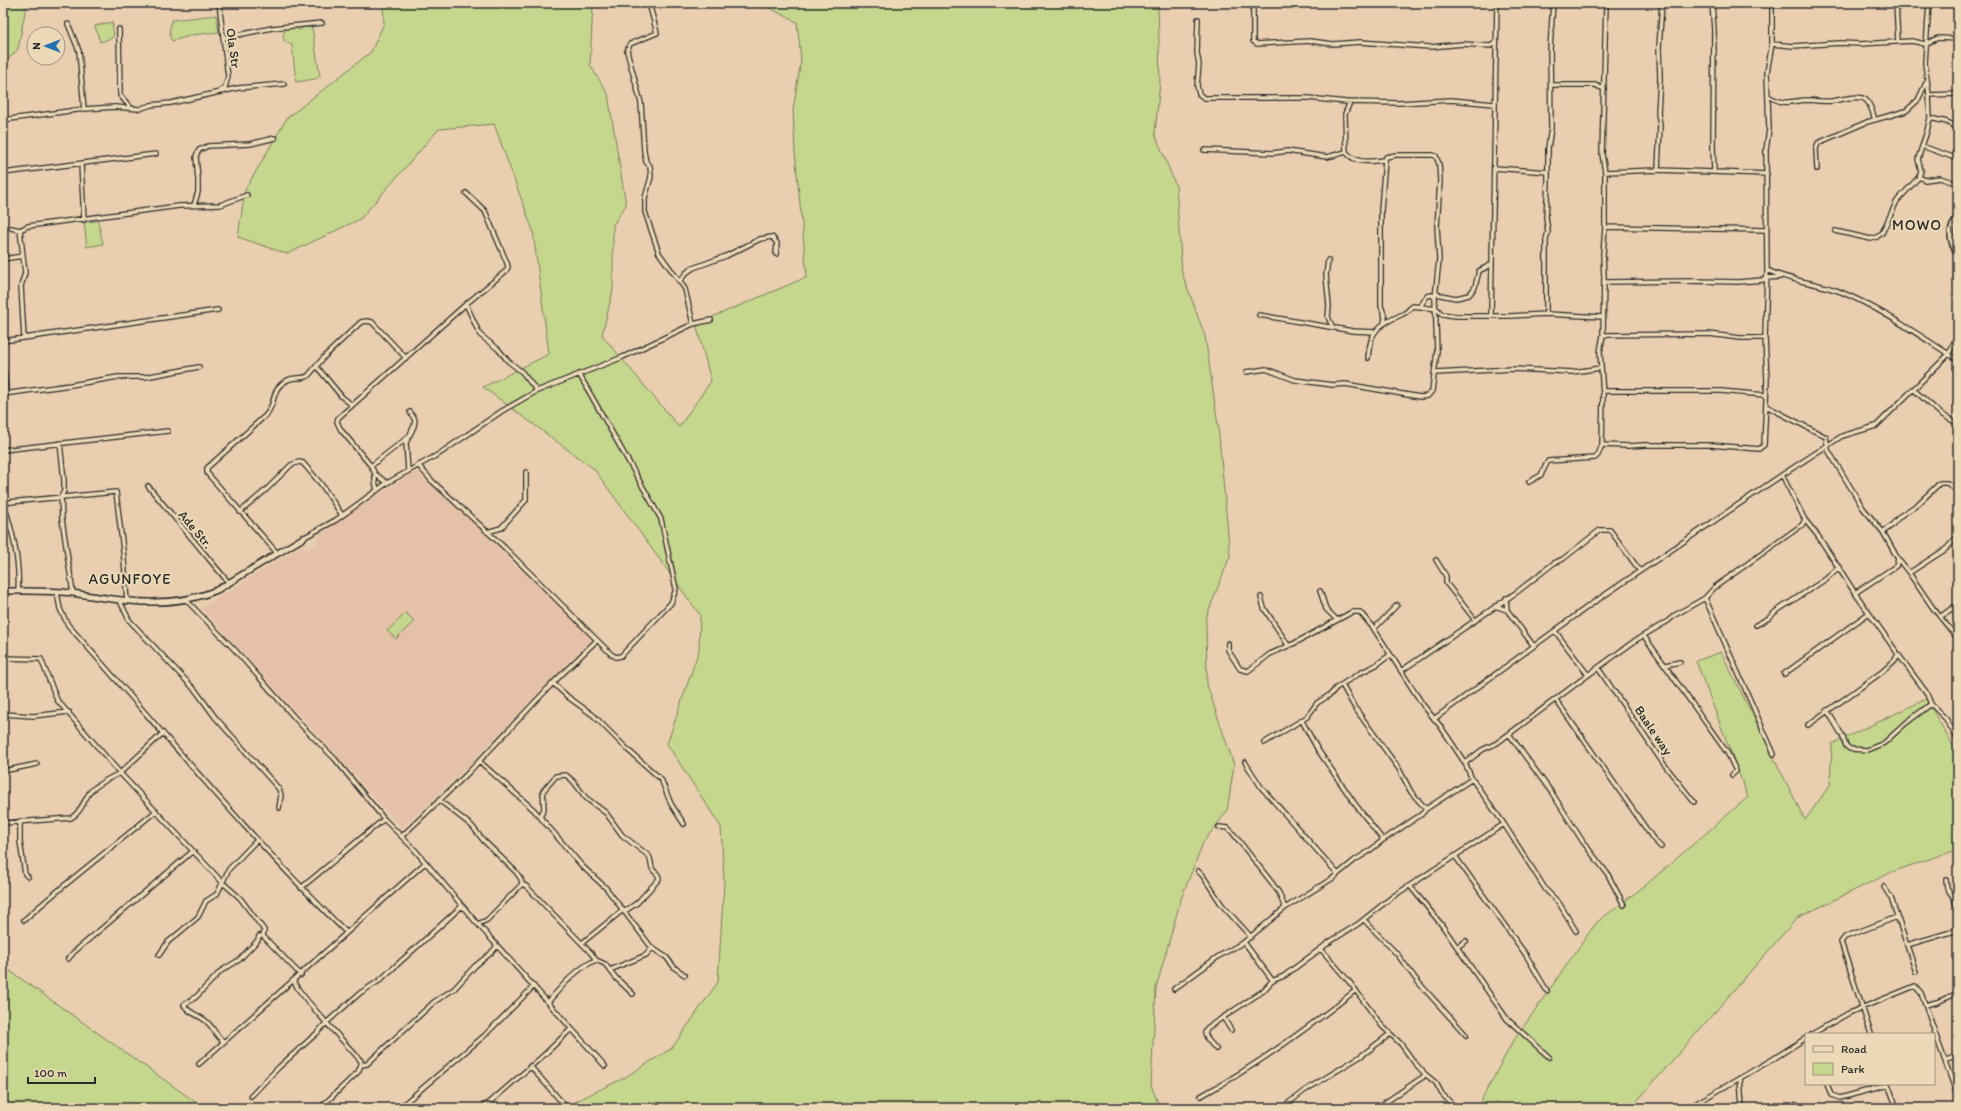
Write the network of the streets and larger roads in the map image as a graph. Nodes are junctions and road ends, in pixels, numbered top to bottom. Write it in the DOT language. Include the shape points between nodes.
graph roads {
  1 [pos="219,3"];
  2 [pos="649,3"];
  3 [pos="1254,3"];
  4 [pos="1497,3"];
  5 [pos="1553,3"];
  6 [pos="1606,3"];
  7 [pos="1662,3"];
  8 [pos="1712,3"];
  9 [pos="1772,3"];
  10 [pos="1896,3"];
  11 [pos="1929,3"];
  12 [pos="1198,19"];
  13 [pos="322,23"];
  14 [pos="68,24"];
  15 [pos="119,29"];
  16 [pos="223,38"];
  17 [pos="1958,39"];
  18 [pos="1898,42"];
  19 [pos="1496,43"];
  20 [pos="1772,44"];
  21 [pos="1925,44"];
  22 [pos="1490,46"];
  23 [pos="1496,51"];
  24 [pos="1927,81"];
  25 [pos="284,84"];
  26 [pos="1551,85"];
  27 [pos="1604,89"];
  28 [pos="219,92"];
  29 [pos="1958,94"];
  30 [pos="1929,95"];
  31 [pos="1768,96"];
  32 [pos="1775,100"];
  33 [pos="1350,102"];
  34 [pos="1494,104"];
  35 [pos="1767,105"];
  36 [pos="130,107"];
  37 [pos="84,109"];
  38 [pos="1930,118"];
  39 [pos="3,120"];
  40 [pos="1875,120"];
  41 [pos="1958,128"];
  42 [pos="275,138"];
  43 [pos="1922,146"];
  44 [pos="1204,150"];
  45 [pos="1346,152"];
  46 [pos="156,154"];
  47 [pos="1958,159"];
  48 [pos="1385,160"];
  49 [pos="81,164"];
  50 [pos="1494,168"];
  51 [pos="1817,169"];
  52 [pos="1658,170"];
  53 [pos="1548,172"];
  54 [pos="1605,172"];
  55 [pos="1714,172"];
  56 [pos="3,173"];
  57 [pos="1767,174"];
  58 [pos="1919,177"];
  59 [pos="1958,184"];
  60 [pos="466,194"];
  61 [pos="246,195"];
  62 [pos="1958,198"];
  63 [pos="194,205"];
  64 [pos="84,220"];
  65 [pos="1957,220"];
  66 [pos="1605,227"];
  67 [pos="11,228"];
  68 [pos="20,230"];
  69 [pos="1767,230"];
  70 [pos="1835,231"];
  71 [pos="776,254"];
  72 [pos="1958,255"];
  73 [pos="23,256"];
  74 [pos="3,259"];
  75 [pos="1328,260"];
  76 [pos="1492,264"];
  77 [pos="1767,270"];
  78 [pos="1781,277"];
  79 [pos="1767,278"];
  80 [pos="680,281"];
  81 [pos="1604,282"];
  82 [pos="1436,296"];
  83 [pos="466,304"];
  84 [pos="1420,307"];
  85 [pos="1437,309"];
  86 [pos="218,310"];
  87 [pos="1546,314"];
  88 [pos="1259,315"];
  89 [pos="1491,315"];
  90 [pos="1385,317"];
  91 [pos="1603,317"];
  92 [pos="1390,319"];
  93 [pos="711,320"];
  94 [pos="1384,323"];
  95 [pos="693,324"];
  96 [pos="1333,328"];
  97 [pos="1374,332"];
  98 [pos="1958,333"];
  99 [pos="1603,336"];
  100 [pos="24,338"];
  101 [pos="1765,338"];
  102 [pos="3,341"];
  103 [pos="1949,354"];
  104 [pos="406,358"];
  105 [pos="1368,358"];
  106 [pos="3,359"];
  107 [pos="1958,360"];
  108 [pos="199,367"];
  109 [pos="317,367"];
  110 [pos="1601,368"];
  111 [pos="1246,372"];
  112 [pos="1435,373"];
  113 [pos="580,374"];
  114 [pos="1913,389"];
  115 [pos="537,391"];
  116 [pos="1603,391"];
  117 [pos="5,394"];
  118 [pos="1765,395"];
  119 [pos="352,406"];
  120 [pos="1766,406"];
  121 [pos="410,412"];
  122 [pos="1958,424"];
  123 [pos="168,431"];
  124 [pos="408,437"];
  125 [pos="60,443"];
  126 [pos="1827,444"];
  127 [pos="1602,445"];
  128 [pos="3,450"];
  129 [pos="418,465"];
  130 [pos="371,466"];
  131 [pos="408,471"];
  132 [pos="526,472"];
  133 [pos="375,474"];
  134 [pos="1782,475"];
  135 [pos="1529,482"];
  136 [pos="387,483"];
  137 [pos="148,486"];
  138 [pos="377,490"];
  139 [pos="1958,491"];
  140 [pos="60,497"];
  141 [pos="3,505"];
  142 [pos="240,512"];
  143 [pos="342,515"];
  144 [pos="1805,520"];
  145 [pos="1802,525"];
  146 [pos="1809,525"];
  147 [pos="487,532"];
  148 [pos="1883,532"];
  149 [pos="1958,536"];
  150 [pos="303,538"];
  151 [pos="278,554"];
  152 [pos="1898,559"];
  153 [pos="1436,560"];
  154 [pos="1896,566"];
  155 [pos="1839,567"];
  156 [pos="1905,568"];
  157 [pos="1640,571"];
  158 [pos="1909,573"];
  159 [pos="229,583"];
  160 [pos="3,591"];
  161 [pos="18,591"];
  162 [pos="1320,591"];
  163 [pos="57,592"];
  164 [pos="1855,593"];
  165 [pos="73,594"];
  166 [pos="1261,597"];
  167 [pos="1506,598"];
  168 [pos="1705,598"];
  169 [pos="186,600"];
  170 [pos="120,601"];
  171 [pos="127,602"];
  172 [pos="1958,604"];
  173 [pos="1397,605"];
  174 [pos="1495,606"];
  175 [pos="1507,610"];
  176 [pos="1868,613"];
  177 [pos="1940,617"];
  178 [pos="1338,620"];
  179 [pos="1475,620"];
  180 [pos="1756,625"];
  181 [pos="1374,629"];
  182 [pos="1554,631"];
  183 [pos="1644,636"];
  184 [pos="1958,639"];
  185 [pos="598,640"];
  186 [pos="1228,643"];
  187 [pos="1288,645"];
  188 [pos="1533,646"];
  189 [pos="1898,654"];
  190 [pos="1390,655"];
  191 [pos="3,658"];
  192 [pos="1680,662"];
  193 [pos="1665,665"];
  194 [pos="1598,668"];
  195 [pos="1401,671"];
  196 [pos="1784,674"];
  197 [pos="1588,675"];
  198 [pos="553,683"];
  199 [pos="1342,686"];
  200 [pos="1556,700"];
  201 [pos="1931,704"];
  202 [pos="1827,710"];
  203 [pos="69,712"];
  204 [pos="3,714"];
  205 [pos="1434,719"];
  206 [pos="1302,721"];
  207 [pos="1808,725"];
  208 [pos="163,733"];
  209 [pos="1509,734"];
  210 [pos="1957,738"];
  211 [pos="1264,743"];
  212 [pos="1774,754"];
  213 [pos="478,761"];
  214 [pos="1245,762"];
  215 [pos="1465,763"];
  216 [pos="37,764"];
  217 [pos="3,772"];
  218 [pos="120,773"];
  219 [pos="1732,775"];
  220 [pos="1472,779"];
  221 [pos="439,800"];
  222 [pos="1694,802"];
  223 [pos="279,808"];
  224 [pos="1426,809"];
  225 [pos="156,811"];
  226 [pos="540,816"];
  227 [pos="384,819"];
  228 [pos="20,821"];
  229 [pos="3,823"];
  230 [pos="684,824"];
  231 [pos="1504,824"];
  232 [pos="1219,827"];
  233 [pos="402,836"];
  234 [pos="256,840"];
  235 [pos="1383,840"];
  236 [pos="1661,847"];
  237 [pos="193,851"];
  238 [pos="1456,856"];
  239 [pos="425,863"];
  240 [pos="1198,871"];
  241 [pos="1338,874"];
  242 [pos="28,878"];
  243 [pos="1946,879"];
  244 [pos="223,883"];
  245 [pos="522,884"];
  246 [pos="1410,886"];
  247 [pos="1884,887"];
  248 [pos="301,888"];
  249 [pos="462,906"];
  250 [pos="1624,906"];
  251 [pos="1285,908"];
  252 [pos="624,910"];
  253 [pos="1958,912"];
  254 [pos="1897,917"];
  255 [pos="24,920"];
  256 [pos="1364,920"];
  257 [pos="478,924"];
  258 [pos="1958,930"];
  259 [pos="1576,931"];
  260 [pos="346,932"];
  261 [pos="263,936"];
  262 [pos="1250,937"];
  263 [pos="1466,941"];
  264 [pos="1244,942"];
  265 [pos="582,943"];
  266 [pos="498,946"];
  267 [pos="1907,946"];
  268 [pos="1457,947"];
  269 [pos="652,948"];
  270 [pos="1321,949"];
  271 [pos="159,955"];
  272 [pos="68,959"];
  273 [pos="596,960"];
  274 [pos="610,970"];
  275 [pos="1916,972"];
  276 [pos="301,974"];
  277 [pos="685,975"];
  278 [pos="294,981"];
  279 [pos="1273,981"];
  280 [pos="534,986"];
  281 [pos="1174,989"];
  282 [pos="1356,990"];
  283 [pos="1547,991"];
  284 [pos="633,994"];
  285 [pos="1958,994"];
  286 [pos="549,1002"];
  287 [pos="1925,1004"];
  288 [pos="1862,1008"];
  289 [pos="1223,1017"];
  290 [pos="326,1023"];
  291 [pos="571,1029"];
  292 [pos="1231,1030"];
  293 [pos="1814,1033"];
  294 [pos="1871,1033"];
  295 [pos="1390,1034"];
  296 [pos="1466,1035"];
  297 [pos="1805,1039"];
  298 [pos="223,1040"];
  299 [pos="1216,1049"];
  300 [pos="1958,1056"];
  301 [pos="1550,1057"];
  302 [pos="1946,1060"];
  303 [pos="199,1064"];
  304 [pos="361,1065"];
  305 [pos="530,1066"];
  306 [pos="605,1066"];
  307 [pos="1424,1074"];
  308 [pos="1740,1078"];
  309 [pos="1826,1085"];
  310 [pos="1888,1085"];
  311 [pos="251,1096"];
  312 [pos="1201,1096"];
  313 [pos="1958,1098"];
  314 [pos="489,1103"];
  315 [pos="320,1108"];
  316 [pos="399,1108"];
  317 [pos="481,1108"];
  318 [pos="493,1108"];
  319 [pos="567,1108"];
  320 [pos="1282,1108"];
  321 [pos="1377,1108"];
  322 [pos="1456,1108"];
  323 [pos="1688,1108"];
  324 [pos="1742,1108"];
  325 [pos="1897,1108"];
  1 -- 16 [label="street, Ola Str"];
  2 -- 80 [label="street" via="657,33 630,44 627,51 640,103 646,162 650,166 651,176 645,198 645,212 659,253"];
  3 -- 22 [label="street" via="1253,41 1257,44 1310,41 1430,47 1463,44"];
  4 -- 19 [label="street"];
  5 -- 26 [label="street"];
  6 -- 27 [label="street"];
  7 -- 52 [label="street"];
  8 -- 55 [label="street"];
  9 -- 20 [label="street"];
  10 -- 18 [label="street"];
  11 -- 21 [label="street" via="1928,37"];
  12 -- 33 [label="street" via="1197,86 1202,97 1308,98"];
  13 -- 16 [label="street" via="272,28"];
  14 -- 37 [label="street" via="79,51"];
  15 -- 36 [label="street" via="120,95"];
  16 -- 28 [label="street, Ola Str" via="228,77 225,87"];
  17 -- 21 [label="street" via="1938,38"];
  18 -- 20 [label="street" via="1793,46"];
  18 -- 21 [label="street" via="1912,41"];
  19 -- 22 [label="street"];
  19 -- 23 [label="street"];
  20 -- 31 [label="street" via="1767,68"];
  21 -- 24 [label="street"];
  22 -- 23 [label="street"];
  23 -- 34 [label="street"];
  24 -- 30 [label="street"];
  24 -- 40 [label="street" via="1913,106 1899,114"];
  25 -- 28 [label="street"];
  26 -- 27 [label="street" via="1595,85"];
  26 -- 53 [label="street"];
  27 -- 54 [label="street" via="1602,154"];
  28 -- 36 [label="street" via="139,109"];
  29 -- 30 [label="street"];
  30 -- 38 [label="street"];
  31 -- 32 [label="street"];
  31 -- 35 [label="street"];
  32 -- 35 [label="street"];
  32 -- 40 [label="street" via="1792,103 1862,98 1869,104"];
  33 -- 34 [label="street" via="1451,100"];
  33 -- 45 [label="street" via="1345,114"];
  34 -- 50 [label="street"];
  35 -- 57 [label="street"];
  36 -- 37 [label="street"];
  37 -- 39 [label="street"];
  38 -- 41 [label="street"];
  38 -- 43 [label="street"];
  40 -- 51 [label="street" via="1818,143"];
  42 -- 63 [label="street" via="250,144 208,146 198,150 198,192"];
  43 -- 47 [label="street"];
  43 -- 58 [label="street" via="1918,159 1921,171"];
  44 -- 45 [label="street" via="1273,153 1287,151 1327,157"];
  45 -- 48 [label="street" via="1357,161"];
  46 -- 49 [label="street"];
  48 -- 82 [label="street" via="1386,157 1396,155 1433,155 1438,160 1439,259"];
  48 -- 90 [label="street" via="1381,234 1381,306"];
  49 -- 56 [label="street"];
  49 -- 64 [label="street"];
  50 -- 53 [label="street"];
  50 -- 76 [label="street"];
  52 -- 54 [label="street"];
  52 -- 55 [label="street"];
  53 -- 87 [label="street"];
  54 -- 66 [label="street"];
  55 -- 57 [label="street"];
  57 -- 69 [label="street"];
  58 -- 59 [label="street" via="1925,180 1940,178"];
  58 -- 70 [label="street" via="1897,202 1882,233 1877,237 1871,239"];
  60 -- 83 [label="street" via="485,211 508,267"];
  61 -- 63 [label="street" via="227,204"];
  62 -- 65 [label="street"];
  63 -- 64 [label="street"];
  64 -- 68 [label="street" via="28,226"];
  65 -- 72 [label="street" via="1951,236"];
  66 -- 69 [label="street"];
  66 -- 81 [label="street"];
  67 -- 68 [label="street"];
  68 -- 73 [label="street"];
  69 -- 77 [label="street"];
  71 -- 80 [label="street" via="775,240 760,239 726,256 693,268"];
  73 -- 74 [label="street"];
  73 -- 100 [label="street" via="25,273 21,286"];
  75 -- 96 [label="street" via="1328,317"];
  76 -- 82 [label="street" via="1479,271 1475,287 1469,295 1456,298"];
  76 -- 89 [label="street"];
  77 -- 78 [label="street"];
  77 -- 79 [label="street"];
  78 -- 79 [label="street"];
  78 -- 103 [label="street" via="1817,284 1843,293"];
  79 -- 81 [label="street" via="1738,282"];
  79 -- 101 [label="street"];
  80 -- 95 [label="street" via="685,289"];
  81 -- 91 [label="street"];
  82 -- 84 [label="street" via="1428,296"];
  82 -- 85 [label="street"];
  83 -- 104 [label="street"];
  83 -- 115 [label="street" via="480,335 522,372"];
  84 -- 85 [label="street"];
  84 -- 92 [label="street" via="1411,306 1406,312"];
  85 -- 89 [label="street" via="1442,314 1456,316"];
  85 -- 112 [label="street"];
  86 -- 100 [label="street"];
  87 -- 89 [label="street"];
  87 -- 91 [label="street"];
  88 -- 96 [label="street"];
  90 -- 92 [label="street"];
  90 -- 94 [label="street"];
  91 -- 99 [label="street"];
  92 -- 94 [label="street"];
  93 -- 95 [label="street"];
  94 -- 97 [label="street"];
  95 -- 113 [label="street"];
  96 -- 97 [label="street"];
  97 -- 105 [label="street" via="1369,342"];
  98 -- 103 [label="street"];
  99 -- 101 [label="street" via="1709,334"];
  99 -- 110 [label="street"];
  100 -- 102 [label="street"];
  101 -- 118 [label="street"];
  103 -- 107 [label="street"];
  103 -- 114 [label="street"];
  104 -- 109 [label="street" via="372,322 367,321 361,322"];
  104 -- 119 [label="street"];
  106 -- 117 [label="street"];
  108 -- 117 [label="street" via="145,378 118,377"];
  109 -- 119 [label="street"];
  109 -- 142 [label="street" via="308,376 290,379 277,388 272,407 266,414 207,468 207,473"];
  110 -- 112 [label="street" via="1573,372 1513,369"];
  110 -- 116 [label="street"];
  111 -- 112 [label="street" via="1266,369 1295,380 1345,384 1425,397 1432,391"];
  113 -- 115 [label="street"];
  113 -- 185 [label="street" via="661,519 676,589 671,603 625,654 616,657"];
  114 -- 122 [label="street" via="1941,414"];
  114 -- 126 [label="street" via="1876,426 1842,436"];
  115 -- 129 [label="street"];
  116 -- 118 [label="street" via="1721,391"];
  116 -- 127 [label="street"];
  118 -- 120 [label="street"];
  119 -- 130 [label="street" via="338,418 337,425"];
  120 -- 126 [label="street" via="1826,437"];
  120 -- 127 [label="street" via="1764,442 1759,449 1711,445"];
  121 -- 124 [label="street" via="415,420"];
  123 -- 125 [label="street"];
  124 -- 130 [label="street"];
  124 -- 131 [label="street"];
  125 -- 128 [label="street"];
  125 -- 140 [label="street" via="64,491"];
  126 -- 134 [label="street"];
  126 -- 148 [label="street" via="1828,450 1863,508"];
  127 -- 135 [label="street" via="1595,458 1548,461 1541,475"];
  129 -- 131 [label="street"];
  129 -- 147 [label="street"];
  130 -- 133 [label="street"];
  131 -- 136 [label="street"];
  132 -- 147 [label="street" via="526,500 501,528"];
  133 -- 136 [label="street"];
  133 -- 138 [label="street"];
  134 -- 144 [label="street"];
  134 -- 157 [label="street"];
  136 -- 138 [label="street"];
  137 -- 159 [label="street, Ade Str."];
  138 -- 143 [label="street"];
  139 -- 148 [label="street" via="1947,483 1940,483 1917,506 1900,516"];
  140 -- 141 [label="street"];
  140 -- 165 [label="street"];
  140 -- 171 [label="street" via="114,491 118,494"];
  141 -- 161 [label="street" via="12,536 19,580"];
  142 -- 143 [label="street" via="291,465 299,462 321,484"];
  142 -- 151 [label="street"];
  143 -- 150 [label="street"];
  144 -- 145 [label="street"];
  144 -- 146 [label="street"];
  145 -- 146 [label="street"];
  145 -- 168 [label="street"];
  146 -- 155 [label="street"];
  147 -- 185 [label="street"];
  148 -- 152 [label="street"];
  149 -- 158 [label="street" via="1946,549"];
  150 -- 151 [label="street"];
  151 -- 159 [label="street"];
  152 -- 154 [label="street"];
  152 -- 156 [label="street"];
  153 -- 179 [label="street" via="1446,576 1446,583"];
  154 -- 156 [label="street"];
  154 -- 164 [label="street"];
  155 -- 164 [label="street"];
  155 -- 180 [label="street" via="1826,579"];
  156 -- 158 [label="street"];
  157 -- 167 [label="street" via="1610,530 1600,530"];
  157 -- 182 [label="street"];
  158 -- 177 [label="street"];
  159 -- 169 [label="street" via="203,596"];
  160 -- 161 [label="street"];
  161 -- 163 [label="street"];
  162 -- 178 [label="street" via="1326,609"];
  163 -- 165 [label="street"];
  163 -- 208 [label="street" via="62,614 68,625"];
  164 -- 176 [label="street"];
  165 -- 170 [label="street"];
  166 -- 187 [label="street" via="1264,608"];
  167 -- 174 [label="street"];
  167 -- 175 [label="street"];
  168 -- 183 [label="street" via="1675,614"];
  168 -- 212 [label="street"];
  169 -- 171 [label="street" via="158,603"];
  169 -- 227 [label="street" via="335,759"];
  170 -- 171 [label="street"];
  170 -- 223 [label="street" via="133,624 196,691 214,717 279,789"];
  172 -- 177 [label="street"];
  173 -- 181 [label="street"];
  174 -- 175 [label="street"];
  174 -- 179 [label="street"];
  175 -- 188 [label="street"];
  176 -- 189 [label="street"];
  176 -- 196 [label="street"];
  177 -- 184 [label="street"];
  178 -- 181 [label="street" via="1358,611"];
  178 -- 187 [label="street"];
  179 -- 195 [label="street"];
  181 -- 190 [label="street"];
  182 -- 188 [label="street"];
  182 -- 197 [label="street"];
  183 -- 193 [label="street"];
  183 -- 194 [label="street"];
  185 -- 198 [label="street"];
  186 -- 187 [label="street" via="1230,653 1240,669 1245,671"];
  188 -- 205 [label="street"];
  189 -- 201 [label="street" via="1926,692"];
  189 -- 202 [label="street" via="1882,672"];
  190 -- 195 [label="street"];
  190 -- 199 [label="street"];
  191 -- 203 [label="street" via="41,659 53,694"];
  192 -- 193 [label="street"];
  193 -- 219 [label="street" via="1728,754 1736,771"];
  194 -- 197 [label="street"];
  194 -- 222 [label="street, Baale way" via="1659,757"];
  195 -- 205 [label="street"];
  197 -- 200 [label="street"];
  198 -- 213 [label="street"];
  198 -- 230 [label="street" via="593,715 661,779 671,804"];
  199 -- 206 [label="street" via="1317,703 1310,715"];
  199 -- 224 [label="street" via="1399,769 1411,792"];
  200 -- 209 [label="street"];
  200 -- 236 [label="street"];
  201 -- 202 [label="street" via="1884,742 1868,750 1850,749 1846,746"];
  201 -- 210 [label="street" via="1946,719"];
  202 -- 207 [label="street"];
  203 -- 204 [label="street" via="33,716"];
  203 -- 218 [label="street"];
  205 -- 215 [label="street"];
  206 -- 211 [label="street"];
  206 -- 235 [label="street" via="1318,750"];
  208 -- 218 [label="street"];
  208 -- 234 [label="street"];
  209 -- 215 [label="street"];
  209 -- 250 [label="street" via="1552,793 1583,842 1608,873"];
  213 -- 221 [label="street"];
  213 -- 226 [label="street"];
  214 -- 241 [label="street" via="1261,786"];
  215 -- 220 [label="street"];
  216 -- 217 [label="street"];
  218 -- 225 [label="street"];
  218 -- 228 [label="street" via="91,792 71,818"];
  220 -- 224 [label="street"];
  220 -- 231 [label="street"];
  221 -- 233 [label="street"];
  221 -- 245 [label="street" via="472,826 516,872"];
  224 -- 235 [label="street"];
  225 -- 237 [label="street"];
  225 -- 255 [label="street"];
  226 -- 252 [label="street"];
  226 -- 252 [label="street" via="544,809 543,791 556,776 566,775 586,798 606,813 622,835 649,856 659,879 637,903"];
  227 -- 233 [label="street"];
  227 -- 248 [label="street"];
  228 -- 229 [label="street"];
  228 -- 242 [label="street" via="20,842 25,874"];
  231 -- 238 [label="street"];
  231 -- 259 [label="street" via="1546,890 1559,903"];
  232 -- 251 [label="street" via="1228,828 1232,832 1279,893"];
  233 -- 239 [label="street"];
  234 -- 244 [label="street" via="235,861"];
  234 -- 248 [label="street"];
  235 -- 241 [label="street"];
  237 -- 244 [label="street"];
  237 -- 272 [label="street"];
  238 -- 246 [label="street"];
  238 -- 283 [label="street" via="1526,955"];
  239 -- 249 [label="street"];
  239 -- 260 [label="street"];
  240 -- 262 [label="street" via="1204,876 1222,905"];
  241 -- 251 [label="street"];
  243 -- 253 [label="street" via="1947,888 1954,898"];
  244 -- 261 [label="street" via="240,898 264,930"];
  244 -- 271 [label="street" via="217,894 206,900 193,923 168,942"];
  245 -- 257 [label="street" via="487,920"];
  245 -- 265 [label="street"];
  246 -- 256 [label="street"];
  246 -- 268 [label="street"];
  247 -- 254 [label="street" via="1891,898"];
  248 -- 260 [label="street"];
  249 -- 257 [label="street"];
  249 -- 290 [label="street" via="378,981"];
  251 -- 262 [label="street"];
  252 -- 265 [label="street"];
  252 -- 269 [label="street"];
  254 -- 267 [label="street"];
  254 -- 288 [label="street" via="1845,937 1841,942"];
  256 -- 270 [label="street"];
  256 -- 296 [label="street" via="1397,954 1418,982"];
  257 -- 266 [label="street"];
  258 -- 267 [label="street"];
  260 -- 276 [label="street"];
  261 -- 276 [label="street"];
  261 -- 298 [label="street" via="259,936 239,960 221,971 196,997 184,1005 206,1021 215,1035"];
  262 -- 264 [label="street"];
  263 -- 268 [label="street"];
  264 -- 279 [label="street"];
  264 -- 281 [label="street"];
  265 -- 273 [label="street"];
  266 -- 280 [label="street"];
  266 -- 304 [label="street" via="367,1064"];
  267 -- 275 [label="street"];
  268 -- 301 [label="street" via="1507,1020"];
  269 -- 274 [label="street" via="646,955"];
  269 -- 277 [label="street"];
  270 -- 279 [label="street"];
  270 -- 282 [label="street"];
  273 -- 274 [label="street"];
  273 -- 286 [label="street" via="568,981"];
  274 -- 284 [label="street"];
  276 -- 278 [label="street"];
  278 -- 290 [label="street" via="296,989"];
  278 -- 298 [label="street"];
  279 -- 289 [label="street"];
  280 -- 286 [label="street"];
  280 -- 316 [label="street" via="490,1027 484,1036"];
  282 -- 295 [label="street"];
  282 -- 312 [label="street" via="1327,1014"];
  285 -- 287 [label="street"];
  286 -- 291 [label="street"];
  287 -- 288 [label="street" via="1915,986"];
  287 -- 302 [label="street"];
  288 -- 293 [label="street"];
  288 -- 294 [label="street"];
  289 -- 292 [label="street"];
  289 -- 299 [label="street" via="1205,1031 1206,1038"];
  290 -- 304 [label="street" via="361,1061"];
  290 -- 311 [label="street"];
  291 -- 305 [label="street"];
  291 -- 306 [label="street"];
  295 -- 307 [label="street"];
  295 -- 320 [label="street"];
  297 -- 308 [label="street"];
  298 -- 303 [label="street"];
  300 -- 302 [label="street"];
  302 -- 313 [label="street"];
  304 -- 315 [label="street" via="358,1072"];
  305 -- 314 [label="street"];
  305 -- 319 [label="street"];
  307 -- 321 [label="street"];
  307 -- 322 [label="street" via="1436,1083 1442,1094"];
  308 -- 323 [label="street"];
  308 -- 324 [label="street"];
  309 -- 310 [label="street" via="1831,1095 1840,1098"];
  310 -- 325 [label="street"];
  314 -- 317 [label="street"];
  314 -- 318 [label="street"];
}
